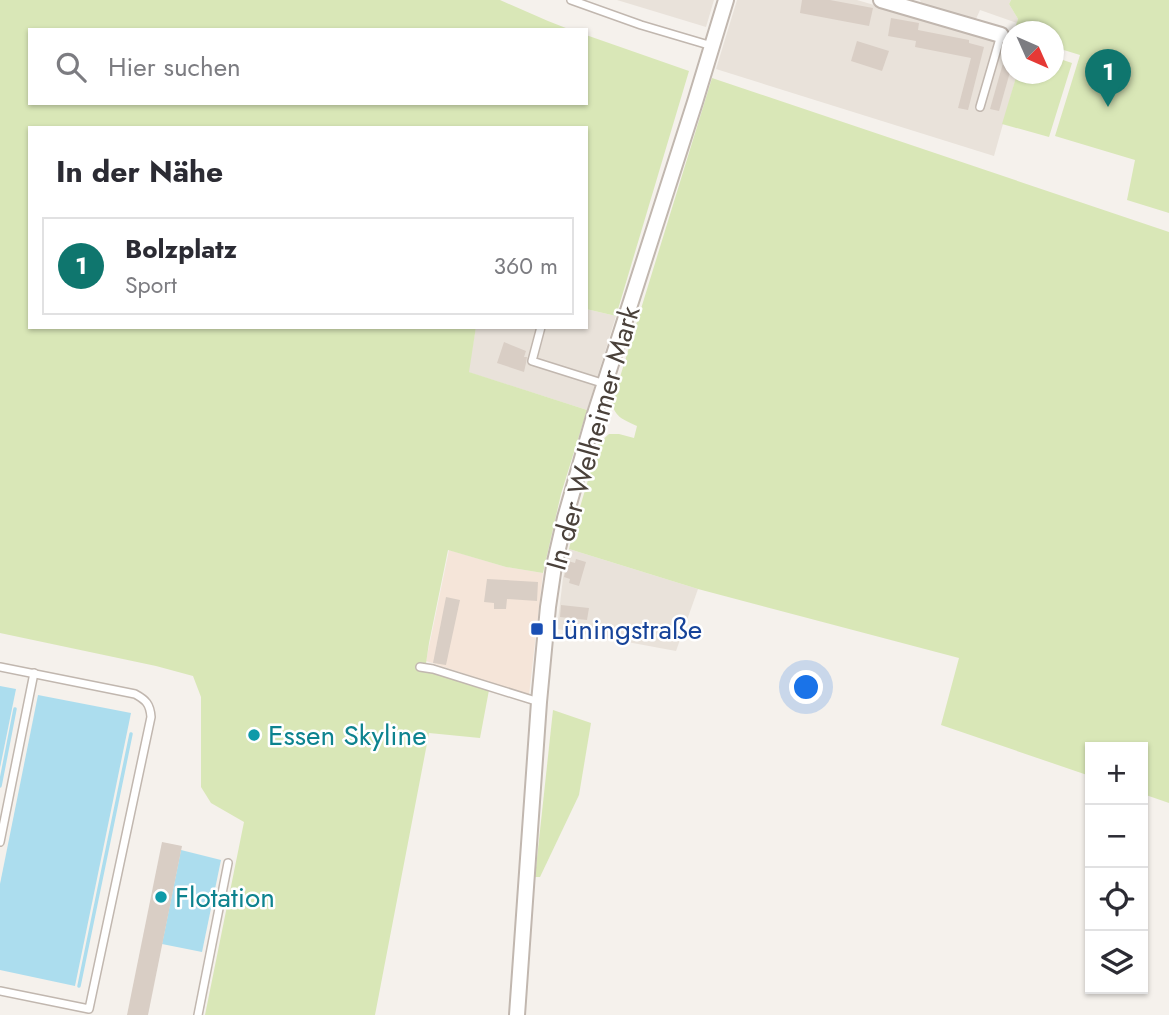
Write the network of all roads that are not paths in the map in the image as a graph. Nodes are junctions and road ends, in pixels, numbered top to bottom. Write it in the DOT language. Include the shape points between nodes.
graph roads {
  1 [pos="570,0"];
  2 [pos="726,0"];
  3 [pos="880,0"];
  4 [pos="910,4"];
  5 [pos="1001,35"];
  6 [pos="712,47"];
  7 [pos="980,107"];
  8 [pos="541,329"];
  9 [pos="605,384"];
  10 [pos="0,667"];
  11 [pos="420,667"];
  12 [pos="34,673"];
  13 [pos="539,702"];
  14 [pos="0,842"];
  15 [pos="228,863"];
  16 [pos="0,991"];
  17 [pos="89,1012"];
  18 [pos="198,1015"];
  19 [pos="517,1015"];
  1 -- 6 [label="lane"];
  2 -- 6 [label="street, In der Welheimer Mark"];
  3 -- 4 [label="street"];
  4 -- 5 [label="street"];
  5 -- 7 [label="lane"];
  6 -- 9 [label="street, In der Welheimer Mark"];
  8 -- 9 [label="lane" via="533,360"];
  9 -- 13 [label="street, In der Welheimer Mark" via="554,566"];
  10 -- 12 [label="lane"];
  11 -- 13 [label="lane"];
  12 -- 14 [label="lane"];
  12 -- 17 [label="lane" via="135,694 150,706"];
  13 -- 19 [label="street, In der Welheimer Mark"];
  15 -- 18 [label="lane"];
  16 -- 17 [label="lane"];
}
